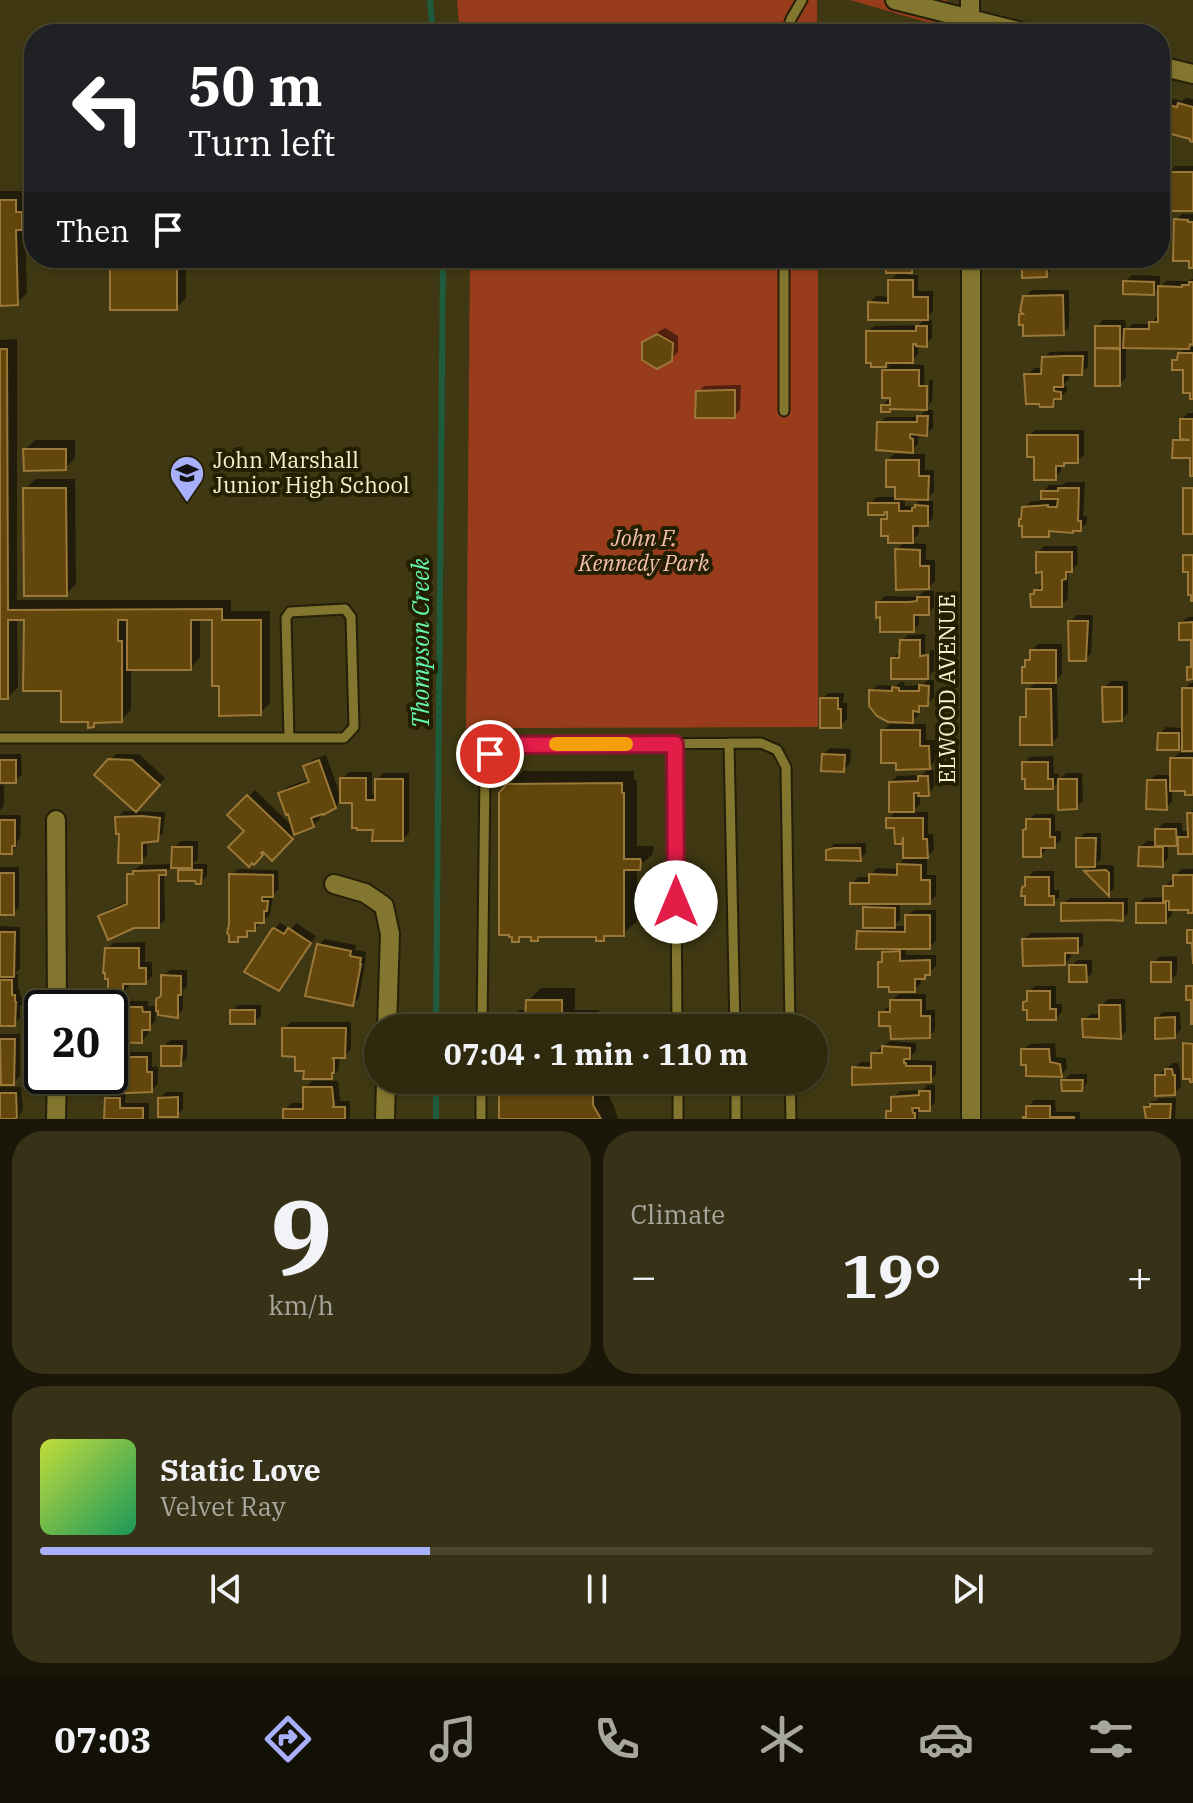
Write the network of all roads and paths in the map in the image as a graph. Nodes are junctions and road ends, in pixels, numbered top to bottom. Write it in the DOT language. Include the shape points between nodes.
graph roads {
  1 [pos="802,0"];
  2 [pos="895,0"];
  3 [pos="970,0"];
  4 [pos="789,24"];
  5 [pos="962,24"];
  6 [pos="970,24"];
  7 [pos="1170,68"];
  8 [pos="1193,74"];
  9 [pos="784,268"];
  10 [pos="971,268"];
  11 [pos="784,411"];
  12 [pos="0,738"];
  13 [pos="289,738"];
  14 [pos="729,743"];
  15 [pos="675,744"];
  16 [pos="56,820"];
  17 [pos="334,884"];
  18 [pos="57,990"];
  19 [pos="387,1014"];
  20 [pos="482,1014"];
  21 [pos="677,1014"];
  22 [pos="735,1014"];
  23 [pos="790,1014"];
  24 [pos="57,1094"];
  25 [pos="386,1094"];
  26 [pos="481,1094"];
  27 [pos="678,1094"];
  28 [pos="736,1094"];
  29 [pos="790,1094"];
  30 [pos="56,1119"];
  31 [pos="385,1119"];
  32 [pos="481,1119"];
  33 [pos="678,1119"];
  34 [pos="736,1119"];
  35 [pos="791,1119"];
  36 [pos="971,1119"];
  1 -- 4 [label="lane"];
  2 -- 5 [label="street"];
  3 -- 6 [label="street"];
  7 -- 8 [label="street"];
  9 -- 11 [label="lane"];
  10 -- 36 [label="street, ELWOOD AVENUE"];
  12 -- 13 [label="lane"];
  13 -- 13 [label="lane" via="344,738 354,727 351,617 345,609 290,612 286,618"];
  14 -- 15 [label="lane"];
  14 -- 22 [label="lane"];
  14 -- 23 [label="lane" via="761,743 777,750 786,767"];
  15 -- 20 [label="lane" via="504,745 490,754 485,772"];
  15 -- 21 [label="lane"];
  16 -- 18 [label="street"];
  17 -- 19 [label="street" via="365,893 384,906 390,934"];
  24 -- 30 [label="street"];
  25 -- 31 [label="street"];
  26 -- 32 [label="lane"];
  27 -- 33 [label="lane"];
  28 -- 34 [label="lane"];
  29 -- 35 [label="lane"];
}
